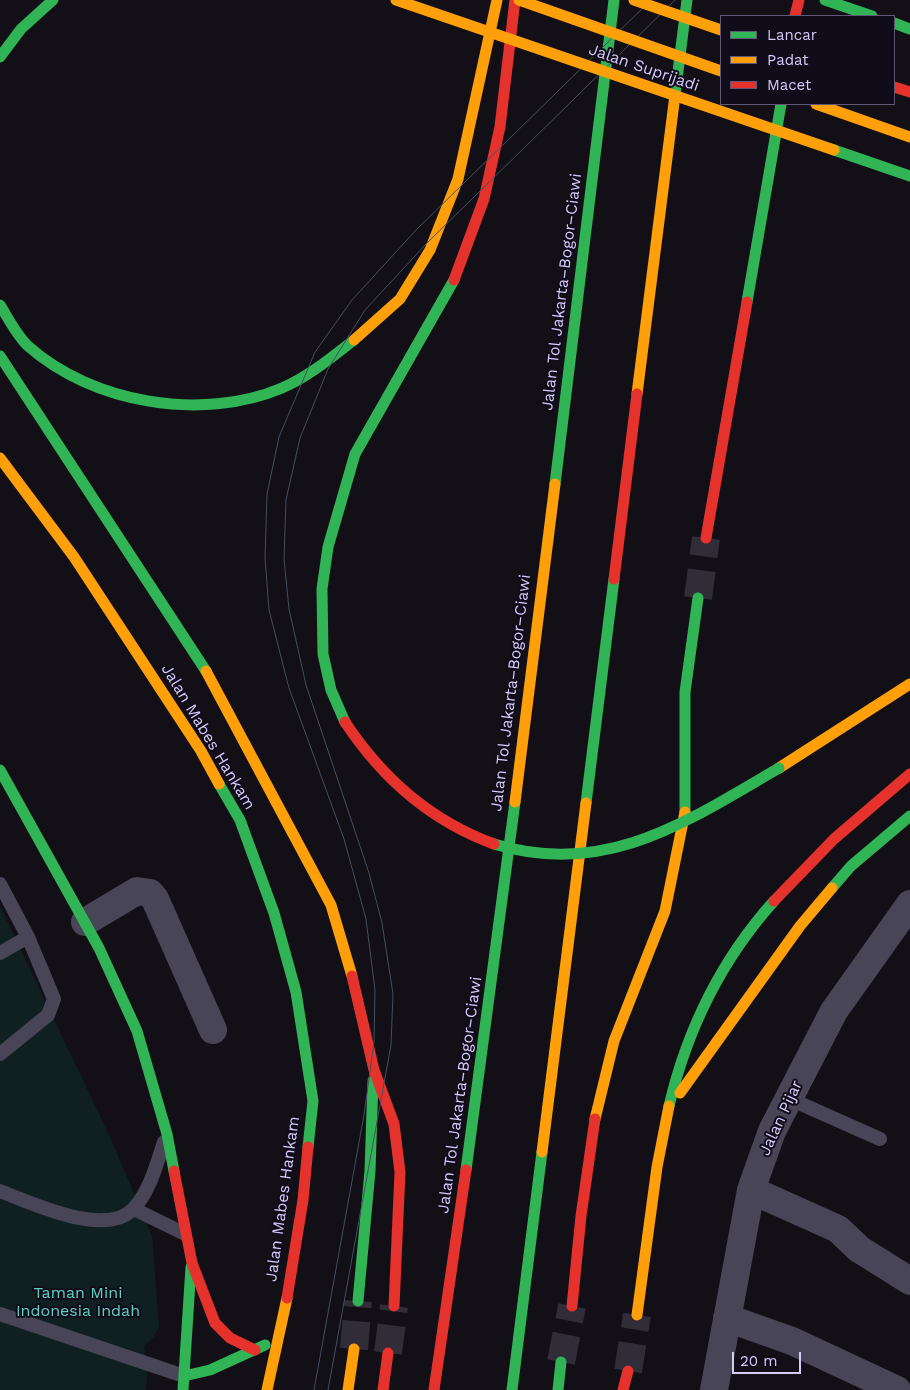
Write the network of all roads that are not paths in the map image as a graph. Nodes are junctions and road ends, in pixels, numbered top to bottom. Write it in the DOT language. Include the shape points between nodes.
graph roads {
  1 [pos="53,0"];
  2 [pos="396,0"];
  3 [pos="497,0"];
  4 [pos="517,0"];
  5 [pos="614,0"];
  6 [pos="634,0"];
  7 [pos="687,0"];
  8 [pos="799,0"];
  9 [pos="825,0"];
  10 [pos="795,15"];
  11 [pos="869,15"];
  12 [pos="895,23"];
  13 [pos="910,29"];
  14 [pos="720,30"];
  15 [pos="0,57"];
  16 [pos="720,71"];
  17 [pos="895,87"];
  18 [pos="910,92"];
  19 [pos="781,105"];
  20 [pos="819,105"];
  21 [pos="910,137"];
  22 [pos="910,176"];
  23 [pos="0,305"];
  24 [pos="0,356"];
  25 [pos="0,458"];
  26 [pos="706,538"];
  27 [pos="698,598"];
  28 [pos="910,684"];
  29 [pos="0,770"];
  30 [pos="910,774"];
  31 [pos="910,816"];
  32 [pos="0,884"];
  33 [pos="910,904"];
  34 [pos="85,922"];
  35 [pos="28,937"];
  36 [pos="0,953"];
  37 [pos="213,1030"];
  38 [pos="0,1054"];
  39 [pos="374,1070"];
  40 [pos="790,1099"];
  41 [pos="669,1108"];
  42 [pos="167,1134"];
  43 [pos="880,1139"];
  44 [pos="751,1190"];
  45 [pos="0,1191"];
  46 [pos="134,1209"];
  47 [pos="185,1234"];
  48 [pos="192,1264"];
  49 [pos="910,1281"];
  50 [pos="358,1301"];
  51 [pos="394,1306"];
  52 [pos="572,1306"];
  53 [pos="0,1314"];
  54 [pos="637,1315"];
  55 [pos="727,1318"];
  56 [pos="280,1338"];
  57 [pos="354,1349"];
  58 [pos="255,1350"];
  59 [pos="388,1353"];
  60 [pos="561,1362"];
  61 [pos="628,1371"];
  62 [pos="183,1383"];
  63 [pos="267,1390"];
  64 [pos="348,1390"];
  65 [pos="383,1390"];
  66 [pos="434,1390"];
  67 [pos="512,1390"];
  68 [pos="558,1390"];
  69 [pos="623,1390"];
  70 [pos="714,1390"];
  71 [pos="897,1390"];
  1 -- 15 [label="main road" via="21,29"];
  2 -- 22 [label="main road, Jalan Suprijadi, bridge"];
  3 -- 23 [label="main road" via="458,179 430,250 400,299 330,359 282,388 235,402 181,406 130,398 75,378 27,345"];
  4 -- 16 [label="main road, bridge"];
  4 -- 28 [label="main road, bridge" via="500,127 484,199 453,282 355,454 328,547 322,589 324,654 331,690 345,722 357,742 387,776 431,811 478,838 524,851 576,855 634,844 702,813"];
  5 -- 66 [label="main road, Jalan Tol Jakarta–Bogor–Ciawi" via="490,997"];
  6 -- 14 [label="main road, bridge"];
  7 -- 67 [label="main road"];
  8 -- 10 [label="main road"];
  9 -- 11 [label="main road"];
  12 -- 13 [label="main road"];
  17 -- 18 [label="main road"];
  19 -- 26 [label="main road"];
  20 -- 21 [label="main road"];
  24 -- 39 [label="main road" via="203,666 331,905 356,989"];
  25 -- 56 [label="main road, Jalan Mabes Hankam" via="74,557 201,750 240,820 274,913 296,992 312,1101 303,1200"];
  27 -- 52 [label="main road" via="685,692 686,809 665,912 614,1041 597,1107"];
  29 -- 34 [label="main road"];
  30 -- 41 [label="main road" via="782,890 753,924 708,994 689,1040"];
  31 -- 41 [label="main road" via="851,866 800,926"];
  32 -- 35 [label="lane"];
  33 -- 40 [label="street, Jalan Pijar" via="834,1011"];
  34 -- 37 [label="street" via="137,891 150,893 156,899"];
  34 -- 42 [label="main road" via="137,1031"];
  35 -- 36 [label="lane"];
  35 -- 38 [label="lane" via="54,998 48,1015"];
  39 -- 50 [label="main road" via="370,1170"];
  39 -- 51 [label="main road" via="394,1124 400,1172"];
  40 -- 43 [label="lane"];
  40 -- 44 [label="street, Jalan Pijar" via="772,1131"];
  41 -- 54 [label="main road"];
  42 -- 46 [label="lane" via="151,1179"];
  42 -- 47 [label="main road"];
  44 -- 49 [label="street" via="838,1228 859,1249"];
  44 -- 55 [label="street, Jalan Pijar"];
  45 -- 46 [label="lane" via="81,1220 107,1221"];
  46 -- 47 [label="lane"];
  47 -- 48 [label="main road"];
  48 -- 58 [label="main road" via="215,1323 230,1338"];
  48 -- 62 [label="main road"];
  53 -- 62 [label="lane"];
  55 -- 70 [label="street, Jalan Pijar"];
  55 -- 71 [label="street" via="792,1341"];
  56 -- 58 [label="main road"];
  56 -- 63 [label="main road, Jalan Mabes Hankam"];
  57 -- 64 [label="main road"];
  58 -- 62 [label="main road"];
  59 -- 65 [label="main road"];
  60 -- 68 [label="main road"];
  61 -- 69 [label="main road"];
}
